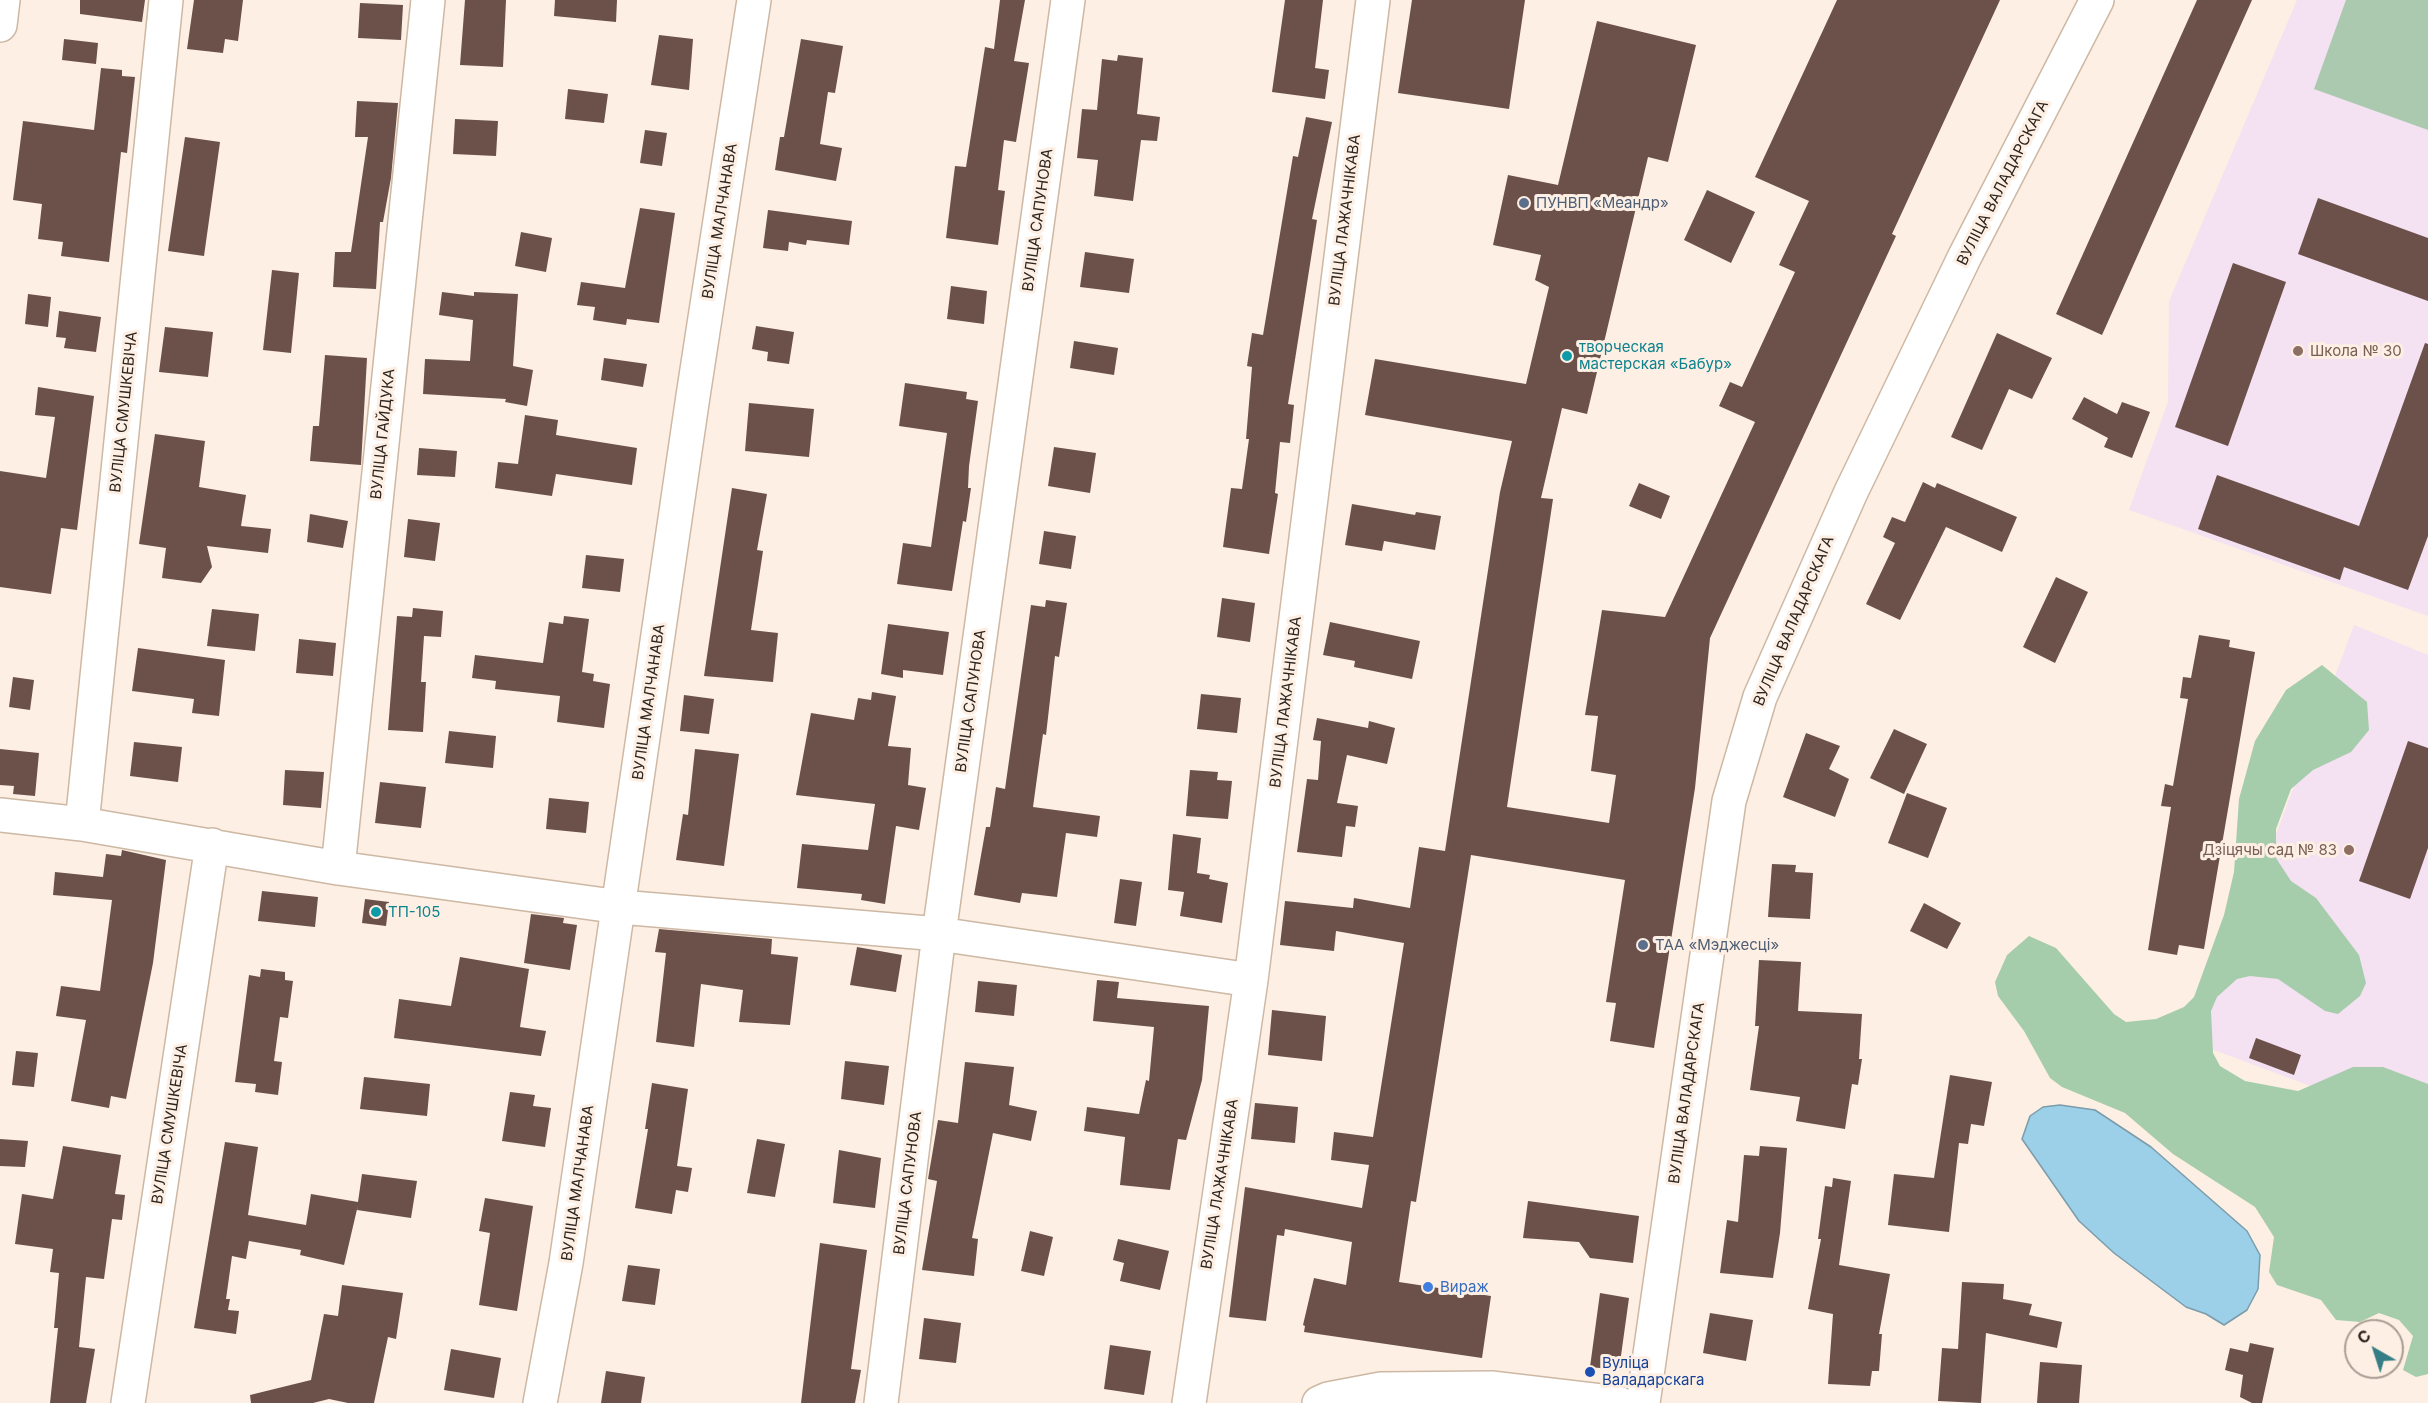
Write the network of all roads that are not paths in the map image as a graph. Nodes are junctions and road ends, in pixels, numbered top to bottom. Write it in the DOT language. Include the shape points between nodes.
graph roads {
  1 [pos="3,0"];
  2 [pos="166,0"];
  3 [pos="429,0"];
  4 [pos="754,0"];
  5 [pos="1068,0"];
  6 [pos="1373,0"];
  7 [pos="2097,0"];
  8 [pos="0,25"];
  9 [pos="0,815"];
  10 [pos="82,824"];
  11 [pos="212,845"];
  12 [pos="338,868"];
  13 [pos="620,908"];
  14 [pos="939,934"];
  15 [pos="1251,980"];
  16 [pos="128,1403"];
  17 [pos="540,1403"];
  18 [pos="880,1403"];
  19 [pos="1189,1403"];
  20 [pos="1319,1403"];
  21 [pos="1618,1403"];
  22 [pos="1643,1403"];
  1 -- 8 [label="street"];
  2 -- 10 [label="street, ВУЛІЦА СМУШКЕВІЧА"];
  3 -- 12 [label="street, ВУЛІЦА ГАЙДУКА"];
  4 -- 13 [label="street, ВУЛІЦА МАЛЧАНАВА"];
  5 -- 14 [label="street, ВУЛІЦА САПУНОВА"];
  6 -- 15 [label="street, ВУЛІЦА ЛАЖАЧНІКАВА"];
  7 -- 22 [label="street, ВУЛІЦА ВАЛАДАРСКАГА" via="1965,256 1851,492 1760,697 1729,801"];
  9 -- 10 [label="street"];
  10 -- 11 [label="street"];
  11 -- 12 [label="street"];
  11 -- 16 [label="street, ВУЛІЦА СМУШКЕВІЧА"];
  12 -- 13 [label="street"];
  13 -- 14 [label="street"];
  13 -- 17 [label="street, ВУЛІЦА МАЛЧАНАВА" via="566,1263"];
  14 -- 15 [label="street"];
  14 -- 18 [label="street, ВУЛІЦА САПУНОВА"];
  15 -- 19 [label="street, ВУЛІЦА ЛАЖАЧНІКАВА"];
  20 -- 21 [label="street" via="1381,1389 1491,1388"];
}
